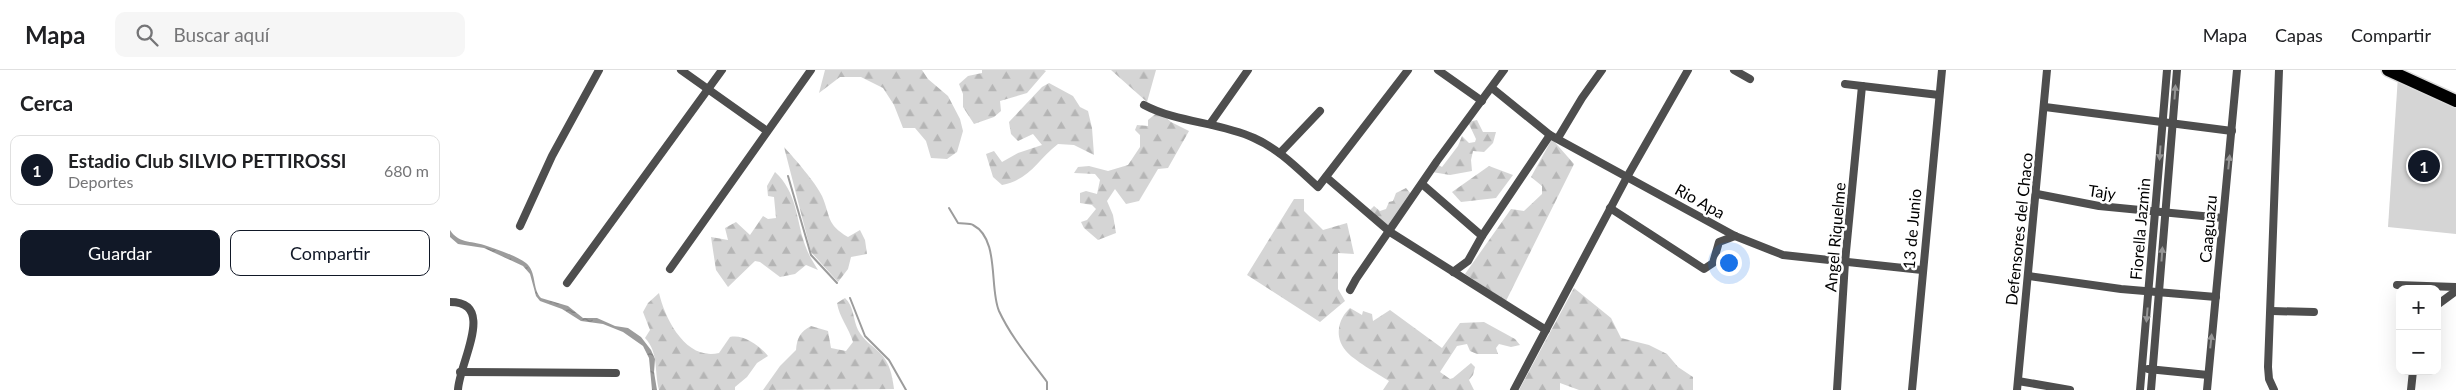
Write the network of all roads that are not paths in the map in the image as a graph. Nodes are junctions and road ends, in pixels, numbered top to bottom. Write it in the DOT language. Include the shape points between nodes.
graph roads {
  1 [pos="599,70"];
  2 [pos="681,70"];
  3 [pos="722,70"];
  4 [pos="811,70"];
  5 [pos="1248,70"];
  6 [pos="1408,70"];
  7 [pos="1438,70"];
  8 [pos="1504,70"];
  9 [pos="1602,70"];
  10 [pos="1688,70"];
  11 [pos="1734,70"];
  12 [pos="1942,70"];
  13 [pos="2047,70"];
  14 [pos="2167,70"];
  15 [pos="2177,70"];
  16 [pos="2237,70"];
  17 [pos="2279,70"];
  18 [pos="2388,70"];
  19 [pos="1750,79"];
  20 [pos="1845,84"];
  21 [pos="1862,86"];
  22 [pos="1492,88"];
  23 [pos="708,89"];
  24 [pos="1939,95"];
  25 [pos="2456,101"];
  26 [pos="1482,102"];
  27 [pos="1144,105"];
  28 [pos="2044,107"];
  29 [pos="1320,111"];
  30 [pos="2162,123"];
  31 [pos="1210,124"];
  32 [pos="2173,125"];
  33 [pos="767,131"];
  34 [pos="2232,131"];
  35 [pos="1554,136"];
  36 [pos="1280,153"];
  37 [pos="1326,177"];
  38 [pos="1627,177"];
  39 [pos="1422,184"];
  40 [pos="2037,194"];
  41 [pos="1610,208"];
  42 [pos="2156,212"];
  43 [pos="2166,212"];
  44 [pos="2223,218"];
  45 [pos="520,226"];
  46 [pos="1390,232"];
  47 [pos="1482,236"];
  48 [pos="1735,236"];
  49 [pos="1845,262"];
  50 [pos="670,269"];
  51 [pos="1922,270"];
  52 [pos="1453,272"];
  53 [pos="2028,276"];
  54 [pos="567,283"];
  55 [pos="2441,286"];
  56 [pos="2456,286"];
  57 [pos="1350,290"];
  58 [pos="2456,291"];
  59 [pos="2149,292"];
  60 [pos="2159,293"];
  61 [pos="2216,297"];
  62 [pos="450,302"];
  63 [pos="2441,302"];
  64 [pos="2272,311"];
  65 [pos="2314,312"];
  66 [pos="1546,330"];
  67 [pos="2142,368"];
  68 [pos="2153,369"];
  69 [pos="460,372"];
  70 [pos="616,373"];
  71 [pos="2208,375"];
  72 [pos="2413,375"];
  73 [pos="2018,381"];
  74 [pos="458,390"];
  75 [pos="1514,390"];
  76 [pos="1837,390"];
  77 [pos="1912,390"];
  78 [pos="2017,390"];
  79 [pos="2070,390"];
  80 [pos="2140,390"];
  81 [pos="2151,390"];
  82 [pos="2207,390"];
  83 [pos="2274,390"];
  84 [pos="2411,390"];
  1 -- 45 [label="street" via="552,156"];
  2 -- 23 [label="street"];
  3 -- 23 [label="street"];
  4 -- 33 [label="street"];
  5 -- 31 [label="street"];
  6 -- 37 [label="street"];
  7 -- 26 [label="street"];
  8 -- 22 [label="street"];
  9 -- 35 [label="street"];
  10 -- 38 [label="street"];
  11 -- 19 [label="street"];
  12 -- 24 [label="street, 13 de Junio"];
  13 -- 28 [label="street, Defensores del Chaco"];
  14 -- 30 [label="street, Fiorella Jazmin"];
  32 -- 15 [label="street, Fiorella Jazmin, one-way"];
  16 -- 34 [label="street, Caaguazu"];
  17 -- 64 [label="street"];
  18 -- 25 [label="main road"];
  20 -- 21 [label="street"];
  21 -- 24 [label="street"];
  21 -- 49 [label="street, Angel Riquelme"];
  22 -- 26 [label="street"];
  22 -- 35 [label="street, Rio Apa"];
  23 -- 33 [label="street"];
  23 -- 54 [label="street"];
  24 -- 51 [label="street, 13 de Junio"];
  26 -- 39 [label="street"];
  27 -- 31 [label="street"];
  28 -- 30 [label="street"];
  28 -- 40 [label="street, Defensores del Chaco"];
  29 -- 36 [label="street"];
  30 -- 32 [label="street"];
  30 -- 42 [label="street, Fiorella Jazmin, one-way"];
  31 -- 36 [label="street" via="1254,137"];
  32 -- 34 [label="street"];
  32 -- 43 [label="street, Fiorella Jazmin"];
  33 -- 50 [label="street"];
  44 -- 34 [label="street, Caaguazu, one-way"];
  35 -- 38 [label="street, Rio Apa"];
  35 -- 47 [label="street"];
  36 -- 37 [label="street" via="1318,187"];
  37 -- 46 [label="street"];
  38 -- 41 [label="street"];
  38 -- 48 [label="street, Rio Apa"];
  39 -- 46 [label="street"];
  39 -- 47 [label="street"];
  40 -- 42 [label="street, Tajy"];
  40 -- 53 [label="street, Defensores del Chaco"];
  41 -- 48 [label="street" via="1704,268 1713,263 1719,242"];
  41 -- 66 [label="street"];
  42 -- 43 [label="street, Tajy"];
  42 -- 59 [label="street, Fiorella Jazmin"];
  43 -- 44 [label="street, Tajy"];
  60 -- 43 [label="street, Fiorella Jazmin, one-way"];
  44 -- 61 [label="street, Caaguazu"];
  46 -- 52 [label="street"];
  46 -- 57 [label="street"];
  47 -- 52 [label="street" via="1468,261"];
  48 -- 49 [label="street, Rio Apa" via="1784,255"];
  49 -- 51 [label="street, Rio Apa"];
  49 -- 76 [label="street, Angel Riquelme"];
  51 -- 77 [label="street, 13 de Junio"];
  52 -- 66 [label="street"];
  53 -- 59 [label="street"];
  53 -- 73 [label="street, Defensores del Chaco"];
  55 -- 56 [label="street"];
  58 -- 63 [label="street"];
  59 -- 60 [label="street"];
  59 -- 67 [label="street, Fiorella Jazmin, one-way"];
  60 -- 61 [label="street"];
  60 -- 68 [label="street, Fiorella Jazmin"];
  71 -- 61 [label="street, Caaguazu, one-way"];
  62 -- 69 [label="street" via="464,304 475,318"];
  64 -- 65 [label="street"];
  64 -- 83 [label="street" via="2268,367"];
  66 -- 75 [label="street"];
  67 -- 68 [label="street"];
  67 -- 80 [label="street, Fiorella Jazmin"];
  68 -- 71 [label="street"];
  68 -- 81 [label="street, Fiorella Jazmin"];
  69 -- 70 [label="street"];
  69 -- 74 [label="street"];
  71 -- 82 [label="street, Caaguazu"];
  72 -- 84 [label="street"];
  73 -- 78 [label="street, Defensores del Chaco"];
  73 -- 79 [label="street"];
}
